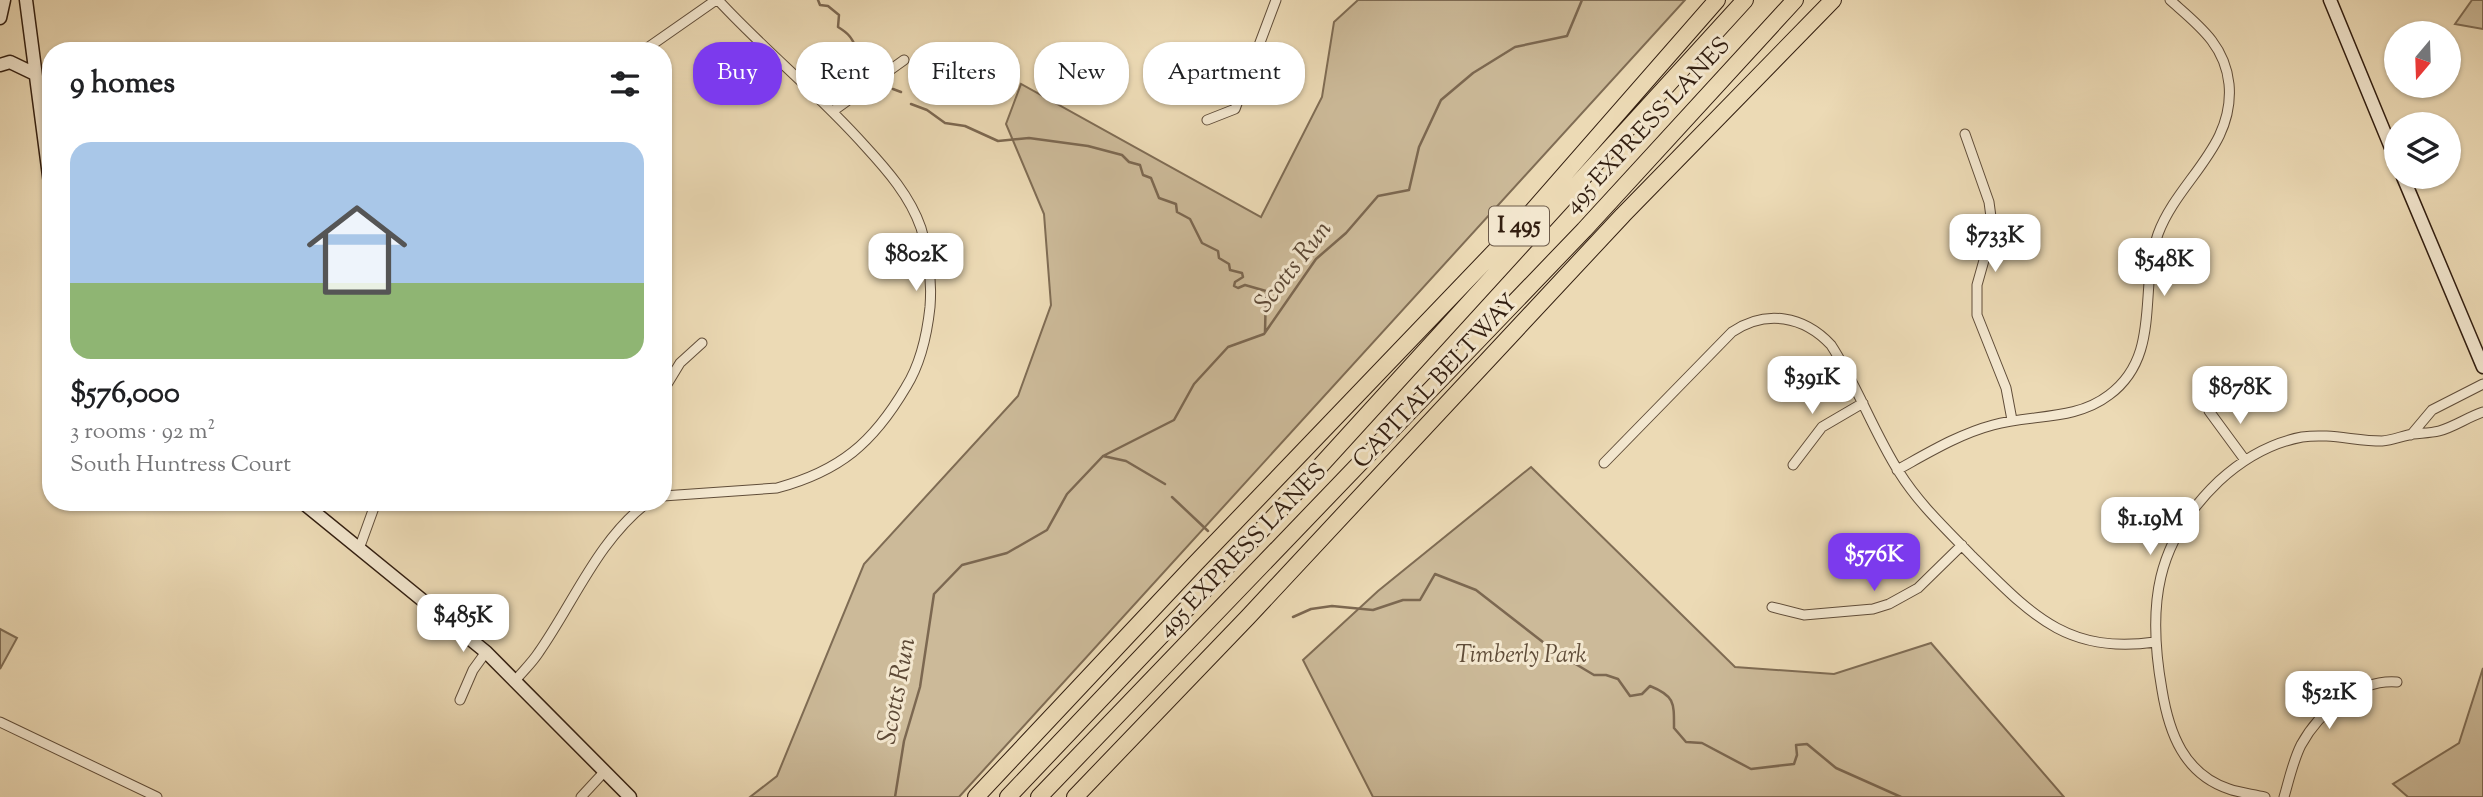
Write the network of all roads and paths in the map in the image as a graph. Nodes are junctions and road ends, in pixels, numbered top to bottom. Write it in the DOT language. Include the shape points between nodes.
graph roads {
  1 [pos="4,0"];
  2 [pos="26,0"];
  3 [pos="718,0"];
  4 [pos="1276,0"];
  5 [pos="1717,0"];
  6 [pos="1745,0"];
  7 [pos="1795,0"];
  8 [pos="1833,0"];
  9 [pos="2170,0"];
  10 [pos="2330,0"];
  11 [pos="0,18"];
  12 [pos="656,42"];
  13 [pos="904,61"];
  14 [pos="0,65"];
  15 [pos="35,74"];
  16 [pos="833,111"];
  17 [pos="1206,120"];
  18 [pos="42,125"];
  19 [pos="2384,131"];
  20 [pos="1965,134"];
  21 [pos="2408,189"];
  22 [pos="702,343"];
  23 [pos="2483,366"];
  24 [pos="672,376"];
  25 [pos="2483,384"];
  26 [pos="1863,403"];
  27 [pos="2209,411"];
  28 [pos="2483,412"];
  29 [pos="2012,420"];
  30 [pos="2411,435"];
  31 [pos="2245,460"];
  32 [pos="1604,463"];
  33 [pos="1793,465"];
  34 [pos="1897,470"];
  35 [pos="672,495"];
  36 [pos="313,511"];
  37 [pos="373,511"];
  38 [pos="638,511"];
  39 [pos="1962,545"];
  40 [pos="359,549"];
  41 [pos="1772,607"];
  42 [pos="2155,642"];
  43 [pos="486,652"];
  44 [pos="514,682"];
  45 [pos="2397,682"];
  46 [pos="460,700"];
  47 [pos="0,722"];
  48 [pos="606,771"];
  49 [pos="157,797"];
  50 [pos="581,797"];
  51 [pos="630,797"];
  52 [pos="976,797"];
  53 [pos="1008,797"];
  54 [pos="1039,797"];
  55 [pos="1075,797"];
  56 [pos="2265,797"];
  57 [pos="2284,797"];
  1 -- 11 [label="main road"];
  2 -- 15 [label="main road"];
  3 -- 12 [label="street"];
  3 -- 16 [label="street"];
  4 -- 17 [label="street" via="1235,109"];
  5 -- 52 [label="highway, CAPITAL BELTWAY / I 495" via="1521,224"];
  6 -- 53 [label="highway, 495 EXPRESS LANES" via="1270,522"];
  7 -- 54 [label="highway, 495 EXPRESS LANES / I 495" via="1584,230"];
  8 -- 55 [label="highway, CAPITAL BELTWAY / I 495" via="1623,215"];
  9 -- 29 [label="street" via="2211,37 2225,66 2228,114 2217,143 2160,230 2150,266 2140,355 2124,382 2100,402 2072,413"];
  10 -- 19 [label="main road"];
  13 -- 16 [label="street"];
  14 -- 15 [label="main road" via="10,62"];
  15 -- 18 [label="main road"];
  16 -- 35 [label="street" via="889,173 920,227 931,294 923,349 914,374 871,437 834,465 777,488"];
  20 -- 29 [label="street" via="1991,217 1977,285 1977,315 2006,388"];
  21 -- 23 [label="main road"];
  22 -- 24 [label="street"];
  25 -- 30 [label="street" via="2432,410"];
  26 -- 32 [label="street" via="1838,355 1821,334 1782,318 1755,320 1732,332"];
  26 -- 33 [label="street" via="1822,427"];
  26 -- 34 [label="street"];
  27 -- 31 [label="street"];
  28 -- 30 [label="street" via="2440,431"];
  29 -- 34 [label="street" via="1972,432"];
  30 -- 31 [label="street" via="2382,440 2301,438"];
  31 -- 42 [label="street" via="2205,495 2173,540 2156,594"];
  34 -- 39 [label="street" via="1926,509"];
  36 -- 40 [label="main road"];
  37 -- 40 [label="street"];
  38 -- 44 [label="street" via="606,544 537,655"];
  39 -- 41 [label="street" via="1918,588 1874,609 1804,615"];
  39 -- 42 [label="street" via="2026,608 2062,632 2100,643"];
  40 -- 43 [label="main road"];
  42 -- 56 [label="street" via="2167,716 2184,757 2220,786"];
  43 -- 44 [label="main road"];
  43 -- 46 [label="street" via="472,670"];
  44 -- 48 [label="main road"];
  45 -- 57 [label="street" via="2368,685 2319,719 2300,747"];
  47 -- 49 [label="street"];
  48 -- 50 [label="street"];
  48 -- 51 [label="main road"];
}
